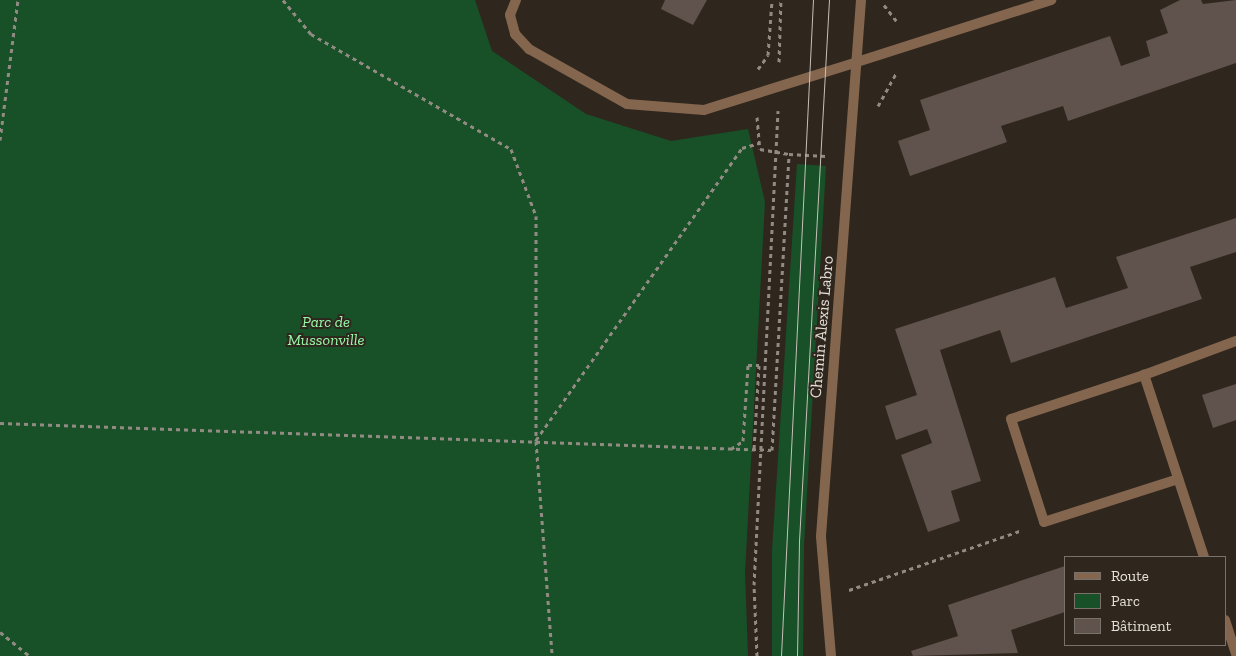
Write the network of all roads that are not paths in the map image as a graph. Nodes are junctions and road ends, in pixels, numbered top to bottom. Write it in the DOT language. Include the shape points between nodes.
graph roads {
  1 [pos="516,0"];
  2 [pos="861,0"];
  3 [pos="1051,0"];
  4 [pos="857,62"];
  5 [pos="1236,341"];
  6 [pos="1144,375"];
  7 [pos="1178,479"];
  8 [pos="1204,556"];
  9 [pos="1226,623"];
  10 [pos="1236,654"];
  11 [pos="831,656"];
  1 -- 4 [label="street" via="510,15 515,34 529,49 628,104 704,110"];
  2 -- 4 [label="street, Chemin Alexis Labro"];
  3 -- 4 [label="street"];
  4 -- 11 [label="street, Chemin Alexis Labro" via="821,536 823,599"];
  5 -- 6 [label="street"];
  6 -- 7 [label="street"];
  6 -- 7 [label="street" via="1011,419 1044,522"];
  7 -- 8 [label="street"];
  9 -- 10 [label="street"];
}
